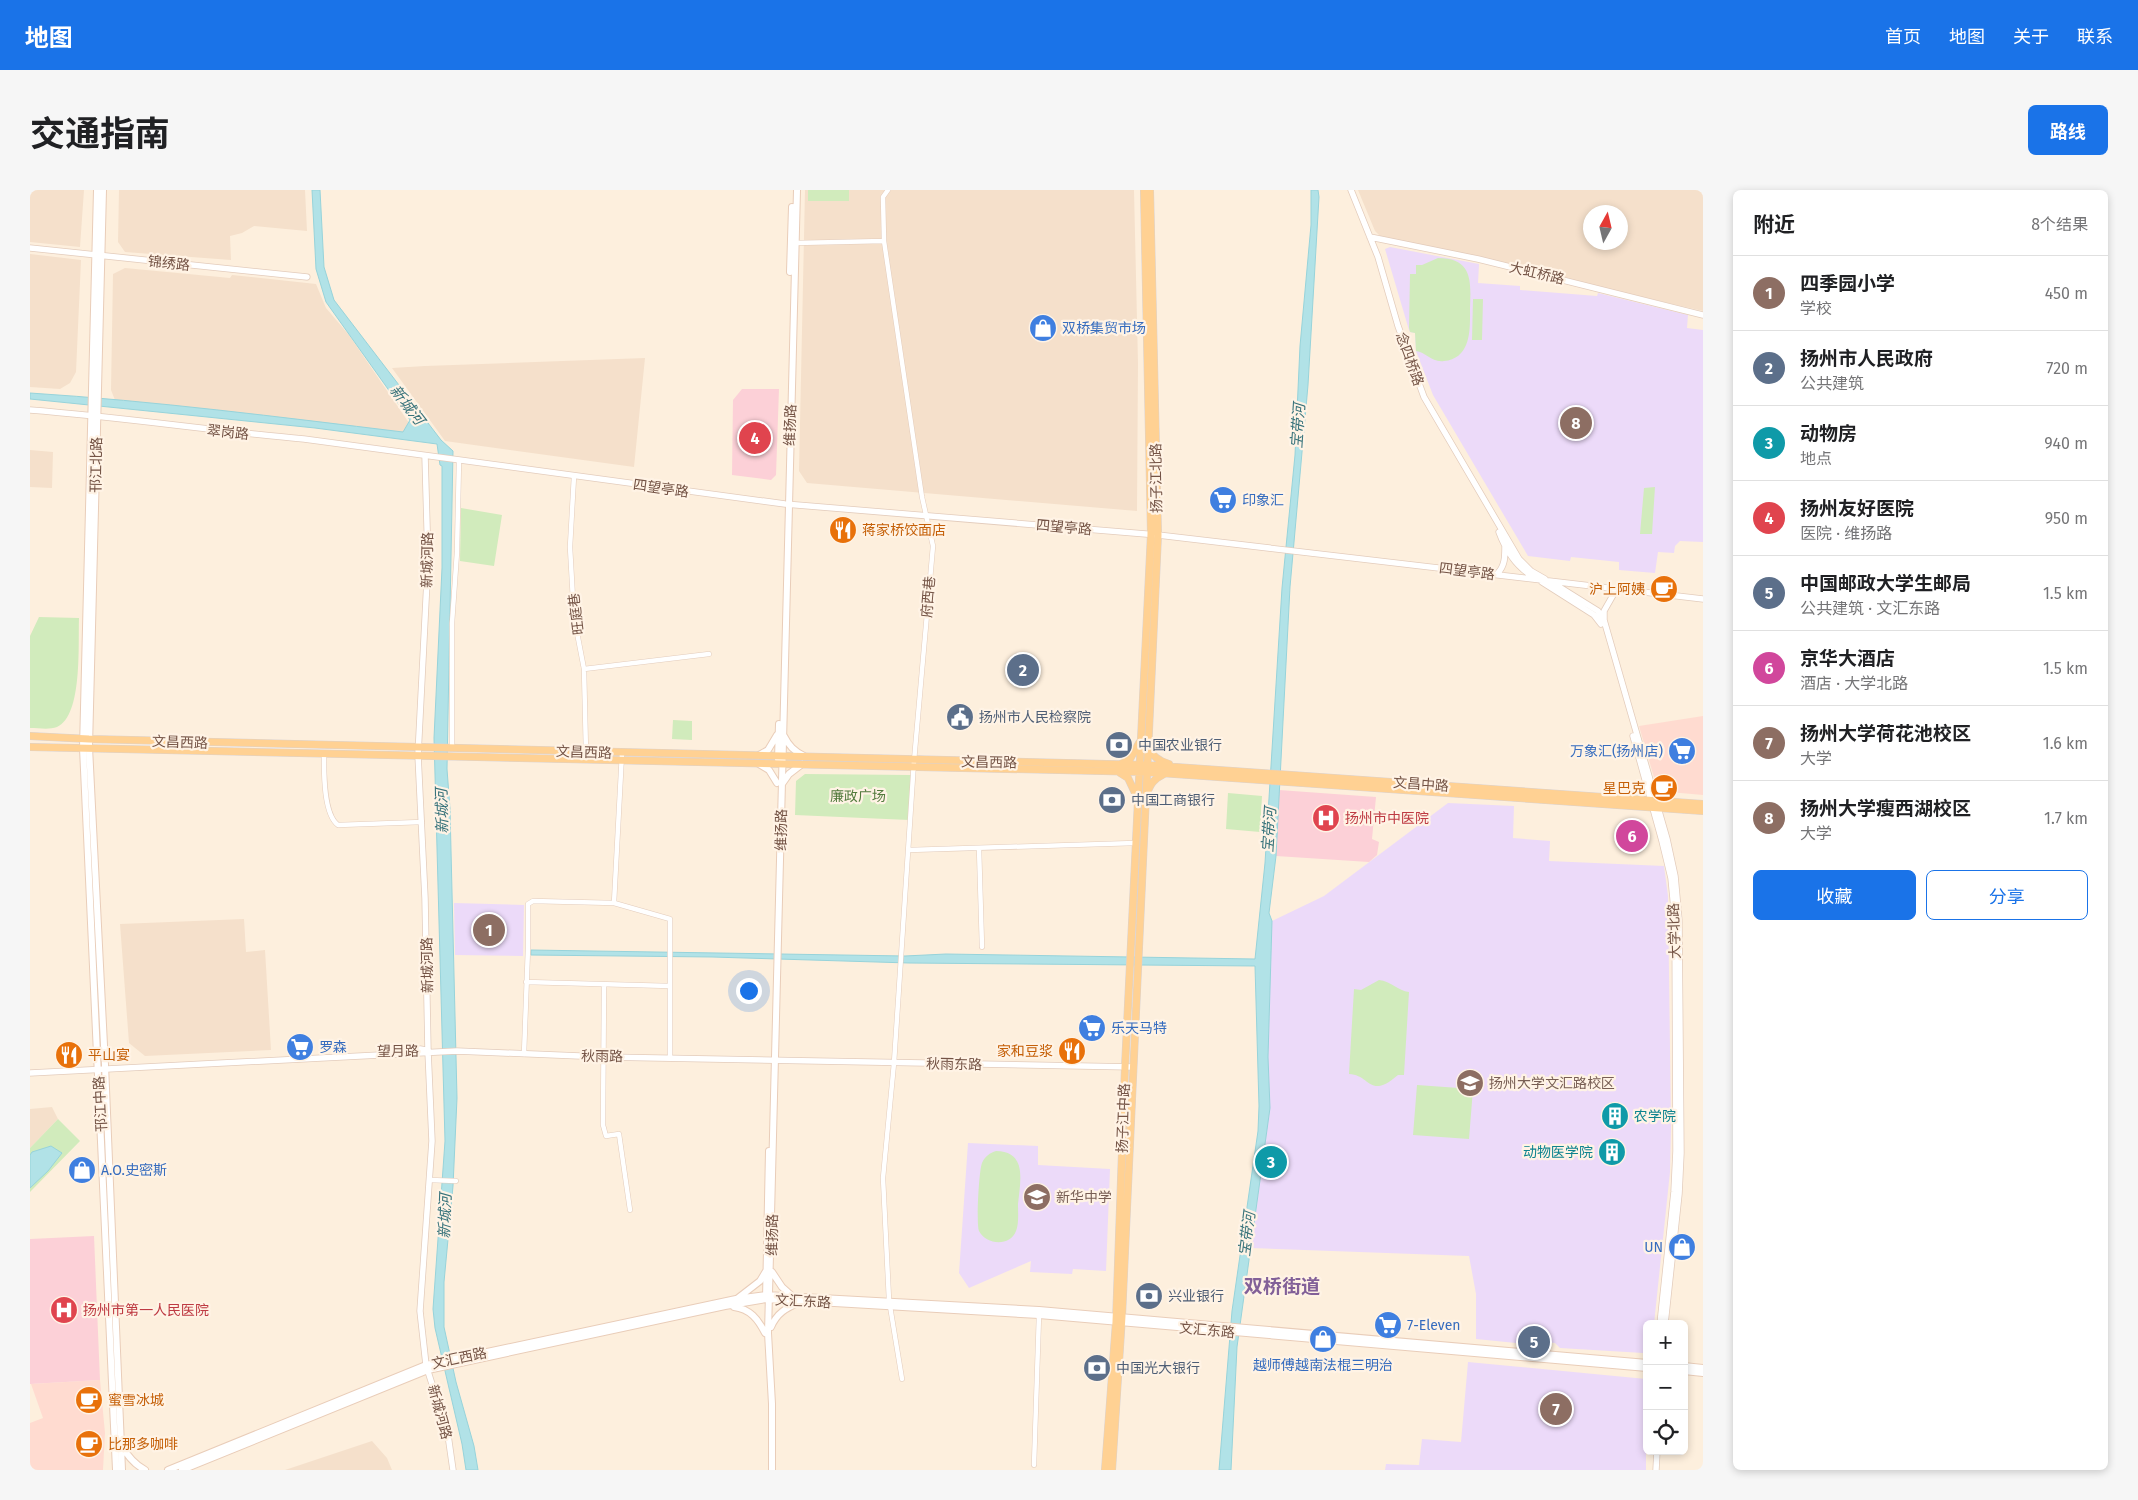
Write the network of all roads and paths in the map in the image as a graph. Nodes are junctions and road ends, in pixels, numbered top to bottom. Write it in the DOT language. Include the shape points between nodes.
graph roads {
  1 [pos="97,190"];
  2 [pos="103,190"];
  3 [pos="793,190"];
  4 [pos="797,190"];
  5 [pos="888,190"];
  6 [pos="1144,190"];
  7 [pos="1150,190"];
  8 [pos="1351,190"];
  9 [pos="1370,237"];
  10 [pos="884,241"];
  11 [pos="795,243"];
  12 [pos="30,248"];
  13 [pos="98,255"];
  14 [pos="307,277"];
  15 [pos="1703,315"];
  16 [pos="30,410"];
  17 [pos="93,411"];
  18 [pos="425,456"];
  19 [pos="457,460"];
  20 [pos="574,476"];
  21 [pos="786,504"];
  22 [pos="926,515"];
  23 [pos="1493,516"];
  24 [pos="1154,535"];
  25 [pos="1504,546"];
  26 [pos="1497,574"];
  27 [pos="1539,580"];
  28 [pos="1551,582"];
  29 [pos="1616,590"];
  30 [pos="1703,599"];
  31 [pos="1604,620"];
  32 [pos="709,654"];
  33 [pos="584,669"];
  34 [pos="781,732"];
  35 [pos="30,736"];
  36 [pos="1140,738"];
  37 [pos="86,743"];
  38 [pos="1147,746"];
  39 [pos="30,747"];
  40 [pos="451,748"];
  41 [pos="418,752"];
  42 [pos="586,752"];
  43 [pos="324,754"];
  44 [pos="622,756"];
  45 [pos="805,757"];
  46 [pos="758,759"];
  47 [pos="780,760"];
  48 [pos="802,764"];
  49 [pos="914,764"];
  50 [pos="1119,768"];
  51 [pos="1143,768"];
  52 [pos="1185,768"];
  53 [pos="1167,773"];
  54 [pos="1266,777"];
  55 [pos="780,784"];
  56 [pos="1141,800"];
  57 [pos="1654,803"];
  58 [pos="1703,804"];
  59 [pos="1703,811"];
  60 [pos="422,822"];
  61 [pos="1135,843"];
  62 [pos="979,848"];
  63 [pos="909,850"];
  64 [pos="614,903"];
  65 [pos="982,947"];
  66 [pos="1134,955"];
  67 [pos="1133,966"];
  68 [pos="526,982"];
  69 [pos="604,984"];
  70 [pos="670,986"];
  71 [pos="428,1051"];
  72 [pos="524,1054"];
  73 [pos="604,1056"];
  74 [pos="670,1057"];
  75 [pos="773,1058"];
  76 [pos="894,1063"];
  77 [pos="102,1067"];
  78 [pos="1125,1067"];
  79 [pos="1133,1067"];
  80 [pos="30,1071"];
  81 [pos="430,1180"];
  82 [pos="456,1180"];
  83 [pos="630,1210"];
  84 [pos="769,1269"];
  85 [pos="792,1296"];
  86 [pos="768,1297"];
  87 [pos="736,1299"];
  88 [pos="802,1301"];
  89 [pos="889,1303"];
  90 [pos="725,1306"];
  91 [pos="1039,1315"];
  92 [pos="1119,1319"];
  93 [pos="1660,1320"];
  94 [pos="1664,1320"];
  95 [pos="1256,1331"];
  96 [pos="767,1333"];
  97 [pos="456,1361"];
  98 [pos="1643,1363"];
  99 [pos="1688,1366"];
  100 [pos="427,1367"];
  101 [pos="1643,1368"];
  102 [pos="1703,1368"];
  103 [pos="1688,1371"];
  104 [pos="1703,1373"];
  105 [pos="902,1379"];
  106 [pos="118,1445"];
  107 [pos="1653,1455"];
  108 [pos="1656,1455"];
  109 [pos="1034,1464"];
  110 [pos="111,1470"];
  111 [pos="116,1470"];
  112 [pos="122,1470"];
  113 [pos="145,1470"];
  114 [pos="168,1470"];
  115 [pos="182,1470"];
  116 [pos="453,1470"];
  117 [pos="768,1470"];
  118 [pos="772,1470"];
  119 [pos="1105,1470"];
  120 [pos="1112,1470"];
  121 [pos="1654,1470"];
  1 -- 13 [label="main road, 邗江北路"];
  2 -- 13 [label="main road, 邗江北路"];
  3 -- 21 [label="main road, 维扬路"];
  4 -- 11 [label="main road, 维扬路"];
  5 -- 10 [label="street, 府西巷" via="883,197"];
  6 -- 24 [label="main road, 扬子江北路"];
  7 -- 24 [label="main road, 扬子江北路"];
  8 -- 9 [label="street, 念四桥路"];
  9 -- 15 [label="street, 大虹桥路"];
  9 -- 23 [label="street, 念四桥路" via="1424,397"];
  10 -- 11 [label="street"];
  10 -- 22 [label="street, 府西巷"];
  11 -- 21 [label="main road, 维扬路"];
  12 -- 13 [label="street, 锦绣路"];
  13 -- 14 [label="street, 锦绣路"];
  13 -- 17 [label="main road, 邗江北路"];
  16 -- 17 [label="street, 翠岗路"];
  17 -- 18 [label="street, 翠岗路"];
  17 -- 37 [label="main road, 邗江北路"];
  18 -- 19 [label="street, 四望亭路"];
  18 -- 41 [label="street, 新城河路" via="428,561"];
  19 -- 20 [label="street, 四望亭路"];
  19 -- 40 [label="street"];
  20 -- 21 [label="street, 四望亭路"];
  20 -- 33 [label="street, 旺庭巷" via="570,547 574,618"];
  21 -- 22 [label="street, 四望亭路"];
  21 -- 34 [label="main road, 维扬路"];
  22 -- 24 [label="street, 四望亭路"];
  22 -- 49 [label="street, 府西巷" via="933,546"];
  23 -- 25 [label="street, 念四桥路"];
  23 -- 28 [label="street, 念四桥路" via="1519,559 1531,571"];
  24 -- 26 [label="street, 四望亭路"];
  24 -- 36 [label="main road, 扬子江北路"];
  24 -- 38 [label="main road, 扬子江北路"];
  25 -- 26 [label="street" via="1505,559"];
  25 -- 27 [label="street, 念四桥路" via="1526,572"];
  26 -- 27 [label="street, 四望亭路"];
  27 -- 28 [label="street, 四望亭路"];
  27 -- 57 [label="street, 大学北路" via="1600,621"];
  28 -- 29 [label="street, 四望亭路"];
  28 -- 31 [label="street" via="1598,611"];
  29 -- 30 [label="street, 四望亭路"];
  29 -- 31 [label="street" via="1604,611"];
  31 -- 57 [label="street, 大学北路"];
  32 -- 33 [label="street"];
  33 -- 42 [label="street, 旺庭巷"];
  34 -- 45 [label="main road" via="795,752"];
  34 -- 46 [label="main road"];
  34 -- 47 [label="main road, 维扬路"];
  35 -- 37 [label="main road, 文昌西路"];
  36 -- 50 [label="main road" via="1130,759"];
  36 -- 51 [label="main road, 扬子江北路"];
  37 -- 39 [label="main road, 文昌西路"];
  37 -- 41 [label="main road, 文昌西路"];
  37 -- 43 [label="main road, 文昌西路"];
  37 -- 77 [label="main road, 邗江中路"];
  38 -- 51 [label="main road, 扬子江北路"];
  38 -- 52 [label="main road" via="1161,762"];
  40 -- 41 [label="main road, 文昌西路" via="430,748"];
  40 -- 42 [label="main road, 文昌西路"];
  41 -- 43 [label="main road, 文昌西路"];
  41 -- 44 [label="main road, 文昌西路" via="431,756"];
  41 -- 60 [label="street, 新城河路"];
  42 -- 44 [label="main road, 文昌西路"];
  43 -- 60 [label="street" via="326,793 333,822 338,825"];
  44 -- 46 [label="main road, 文昌西路"];
  44 -- 64 [label="street"];
  45 -- 47 [label="main road, 文昌西路"];
  45 -- 49 [label="main road, 文昌西路"];
  46 -- 47 [label="main road, 文昌西路"];
  46 -- 55 [label="main road"];
  47 -- 48 [label="main road, 文昌西路"];
  47 -- 55 [label="main road, 维扬路"];
  48 -- 49 [label="main road, 文昌西路"];
  48 -- 55 [label="main road"];
  49 -- 50 [label="main road, 文昌西路"];
  49 -- 63 [label="street, 府西巷"];
  50 -- 51 [label="main road, 文昌西路"];
  50 -- 56 [label="main road"];
  51 -- 52 [label="main road, 文昌中路"];
  51 -- 53 [label="main road, 文昌中路"];
  51 -- 56 [label="main road, 扬子江中路"];
  52 -- 54 [label="main road, 文昌中路"];
  53 -- 54 [label="main road, 文昌中路"];
  53 -- 56 [label="main road" via="1150,784"];
  54 -- 57 [label="main road, 文昌中路"];
  55 -- 75 [label="main road, 维扬路"];
  56 -- 61 [label="main road, 扬子江中路"];
  56 -- 66 [label="main road, 扬子江中路"];
  57 -- 58 [label="main road, 文昌中路"];
  57 -- 59 [label="main road, 文昌中路"];
  57 -- 93 [label="street, 大学北路" via="1671,878 1675,919 1676,1151"];
  57 -- 94 [label="street, 大学北路" via="1675,876 1679,920 1682,1107 1679,1194"];
  60 -- 71 [label="street, 新城河路"];
  61 -- 62 [label="street"];
  61 -- 66 [label="main road, 扬子江中路"];
  62 -- 63 [label="street"];
  62 -- 65 [label="street"];
  63 -- 76 [label="street, 府西巷"];
  64 -- 68 [label="street" via="529,903"];
  64 -- 70 [label="street" via="670,919"];
  66 -- 67 [label="main road, 扬子江中路"];
  67 -- 78 [label="main road, 扬子江中路"];
  67 -- 79 [label="main road, 扬子江中路"];
  68 -- 69 [label="street"];
  68 -- 72 [label="street"];
  69 -- 70 [label="street"];
  69 -- 73 [label="street"];
  70 -- 74 [label="street"];
  71 -- 72 [label="street, 秋雨路"];
  71 -- 77 [label="street, 望月路"];
  71 -- 81 [label="street, 新城河路" via="432,1142"];
  72 -- 73 [label="street, 秋雨路"];
  73 -- 74 [label="street, 秋雨路"];
  73 -- 83 [label="street" via="603,1125 606,1136 618,1134"];
  74 -- 75 [label="street, 秋雨路"];
  75 -- 76 [label="street, 秋雨东路"];
  75 -- 84 [label="main road, 维扬路"];
  76 -- 78 [label="street, 秋雨东路"];
  76 -- 89 [label="street, 府西巷" via="883,1178"];
  77 -- 80 [label="street, 望月路"];
  77 -- 106 [label="main road, 邗江中路"];
  78 -- 79 [label="street, 秋雨东路"];
  78 -- 92 [label="main road, 扬子江中路"];
  79 -- 92 [label="main road, 扬子江中路"];
  81 -- 82 [label="street"];
  81 -- 100 [label="street, 新城河路" via="420,1311"];
  84 -- 85 [label="main road"];
  84 -- 86 [label="main road, 维扬路"];
  84 -- 87 [label="main road" via="755,1286"];
  85 -- 86 [label="main road, 文汇东路"];
  85 -- 89 [label="main road, 文汇东路"];
  86 -- 87 [label="main road, 文汇西路"];
  86 -- 88 [label="main road, 文汇东路"];
  86 -- 90 [label="main road, 文汇西路"];
  86 -- 96 [label="main road, 维扬路"];
  87 -- 97 [label="main road, 文汇西路"];
  88 -- 89 [label="main road, 文汇东路"];
  88 -- 96 [label="main road" via="784,1309"];
  89 -- 91 [label="main road, 文汇东路"];
  89 -- 92 [label="main road, 文汇东路"];
  89 -- 105 [label="street, 府西巷"];
  90 -- 96 [label="main road" via="741,1308 754,1316"];
  90 -- 97 [label="main road, 文汇西路"];
  91 -- 92 [label="main road, 文汇东路"];
  91 -- 109 [label="street"];
  92 -- 95 [label="main road, 文汇东路"];
  92 -- 119 [label="main road, 扬子江中路"];
  92 -- 120 [label="main road, 扬子江中路"];
  95 -- 98 [label="main road, 文汇东路"];
  95 -- 101 [label="main road, 文汇东路"];
  96 -- 117 [label="main road, 维扬路"];
  96 -- 118 [label="main road, 维扬路"];
  97 -- 100 [label="main road, 文汇西路"];
  99 -- 102 [label="main road"];
  100 -- 114 [label="main road, 文汇西路"];
  100 -- 115 [label="main road, 文汇西路"];
  100 -- 116 [label="street, 新城河路" via="448,1434"];
  103 -- 104 [label="main road"];
  106 -- 110 [label="main road"];
  106 -- 111 [label="main road, 邗江中路"];
  106 -- 112 [label="main road, 邗江中路"];
  106 -- 113 [label="main road" via="137,1466"];
  107 -- 121 [label="street"];
  108 -- 121 [label="street"];
}
